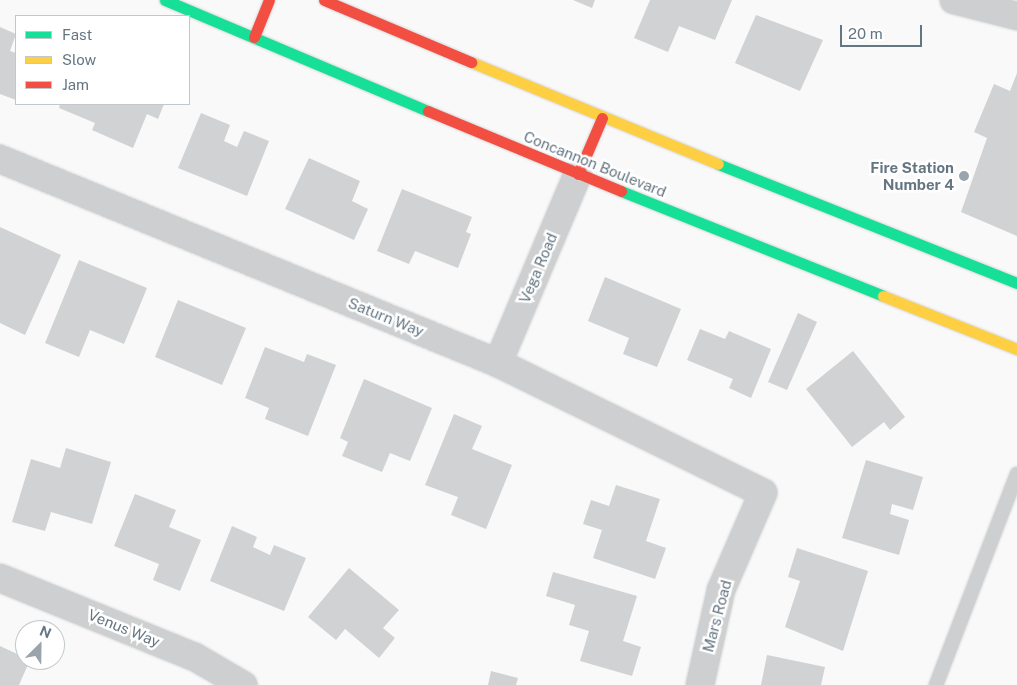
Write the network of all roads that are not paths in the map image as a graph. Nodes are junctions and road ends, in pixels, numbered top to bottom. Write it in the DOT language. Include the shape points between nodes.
graph roads {
  1 [pos="165,0"];
  2 [pos="269,0"];
  3 [pos="324,0"];
  4 [pos="954,0"];
  5 [pos="1017,16"];
  6 [pos="254,37"];
  7 [pos="602,118"];
  8 [pos="0,159"];
  9 [pos="578,174"];
  10 [pos="1017,283"];
  11 [pos="1017,349"];
  12 [pos="498,363"];
  13 [pos="1017,474"];
  14 [pos="764,493"];
  15 [pos="0,578"];
  16 [pos="244,685"];
  17 [pos="700,685"];
  18 [pos="936,685"];
  1 -- 6 [label="main road, Concannon Boulevard"];
  2 -- 6 [label="main road"];
  3 -- 7 [label="main road"];
  4 -- 5 [label="street"];
  6 -- 9 [label="main road, Concannon Boulevard"];
  7 -- 9 [label="main road"];
  7 -- 10 [label="main road"];
  8 -- 12 [label="street, Saturn Way"];
  9 -- 11 [label="main road, Concannon Boulevard"];
  9 -- 12 [label="street, Vega Road"];
  12 -- 14 [label="street, Saturn Way"];
  13 -- 18 [label="lane"];
  14 -- 17 [label="street, Mars Road" via="721,590"];
  15 -- 16 [label="street, Venus Way" via="195,657"];
}
